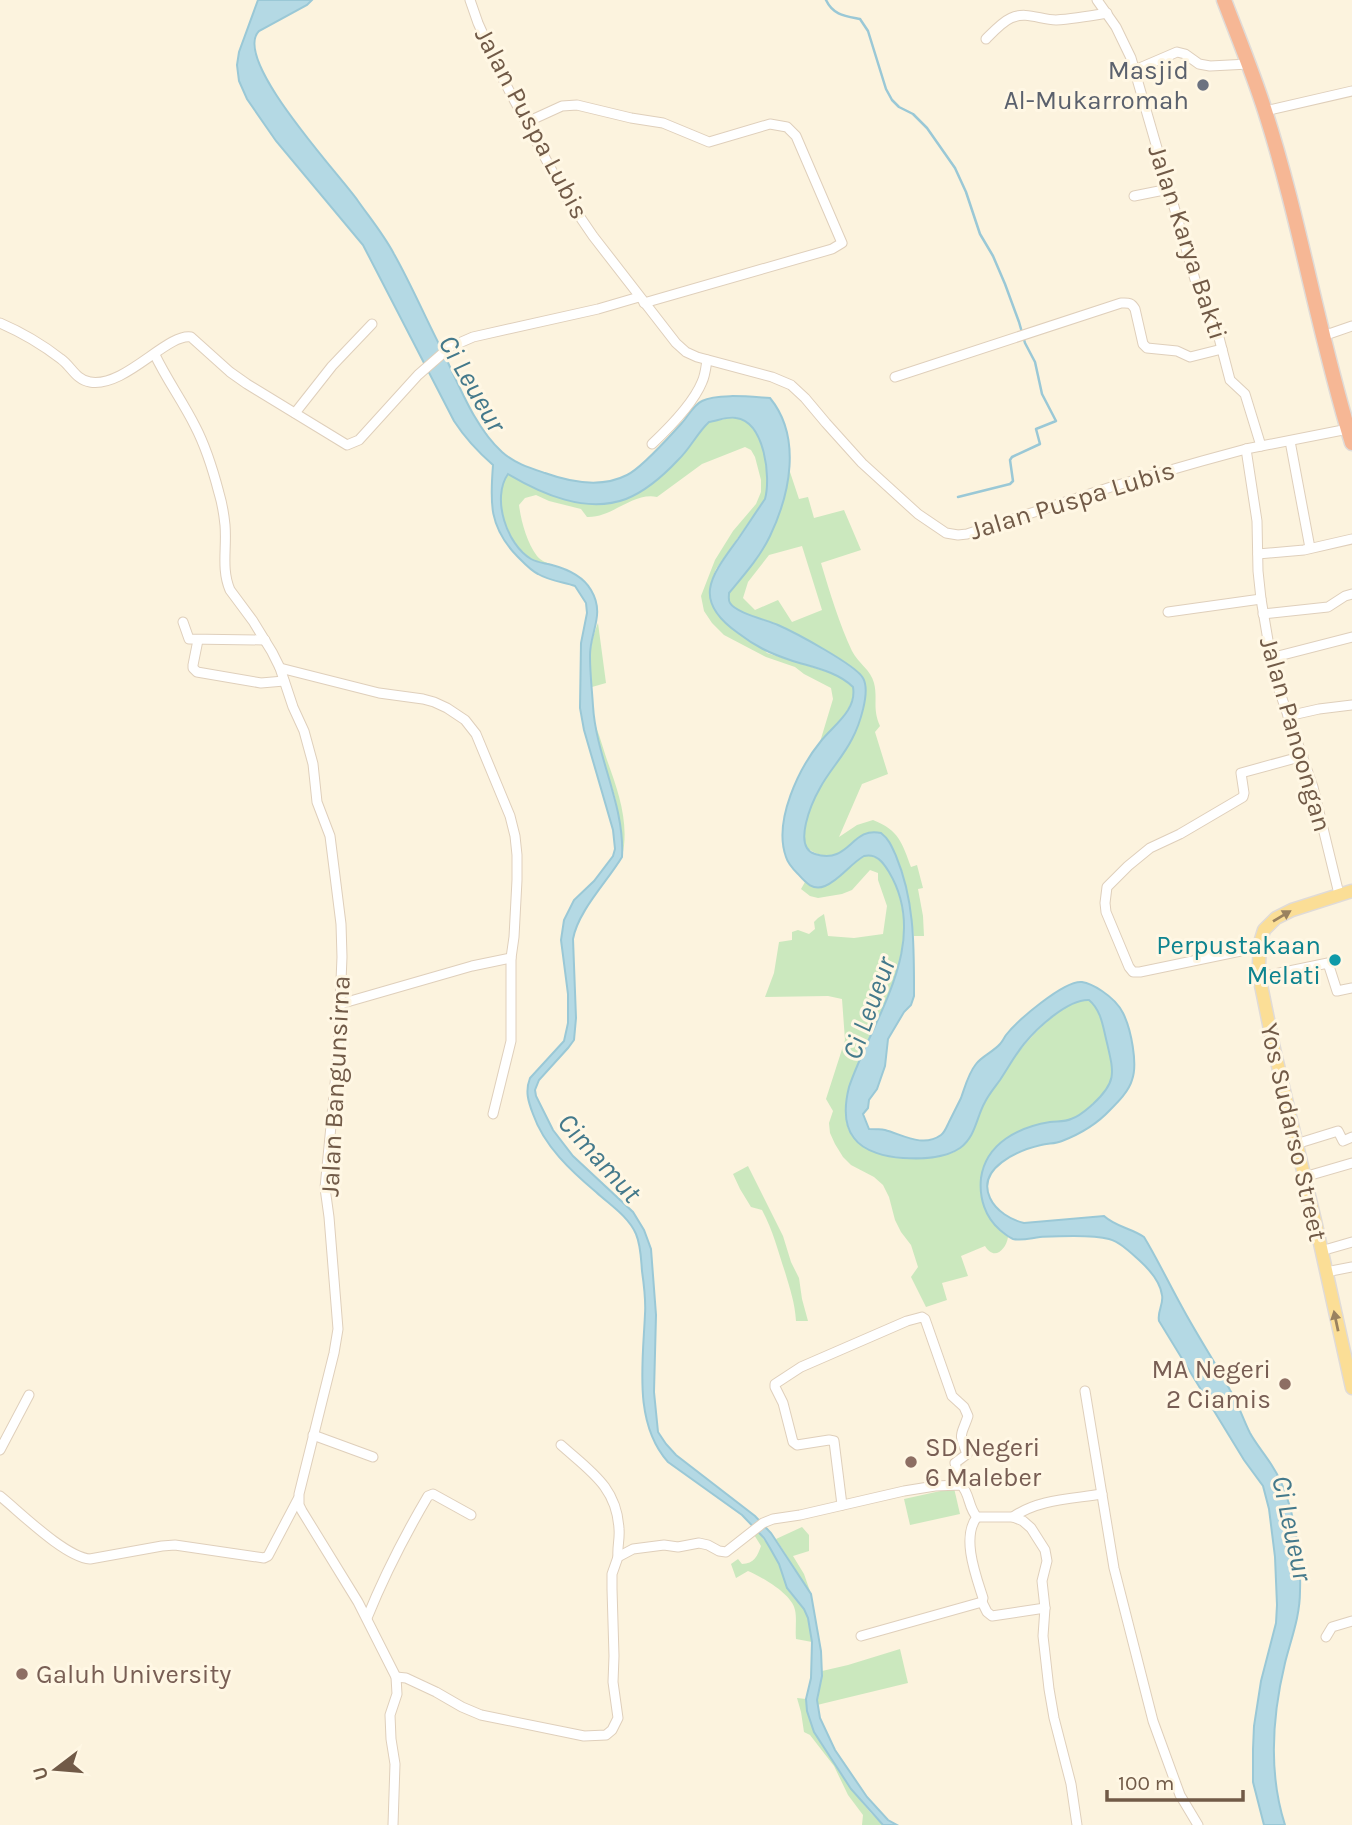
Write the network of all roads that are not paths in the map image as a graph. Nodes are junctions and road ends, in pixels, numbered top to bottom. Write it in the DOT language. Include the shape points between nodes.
graph roads {
  1 [pos="470,0"];
  2 [pos="1097,0"];
  3 [pos="1224,0"];
  4 [pos="1107,13"];
  5 [pos="986,39"];
  6 [pos="1249,64"];
  7 [pos="1135,70"];
  8 [pos="1352,90"];
  9 [pos="1265,111"];
  10 [pos="527,122"];
  11 [pos="1169,189"];
  12 [pos="1134,196"];
  13 [pos="642,300"];
  14 [pos="0,323"];
  15 [pos="372,324"];
  16 [pos="1352,326"];
  17 [pos="1323,336"];
  18 [pos="1222,349"];
  19 [pos="155,355"];
  20 [pos="707,360"];
  21 [pos="895,377"];
  22 [pos="295,413"];
  23 [pos="1350,436"];
  24 [pos="1290,441"];
  25 [pos="652,444"];
  26 [pos="1261,446"];
  27 [pos="1246,449"];
  28 [pos="1352,539"];
  29 [pos="1310,548"];
  30 [pos="1258,554"];
  31 [pos="1352,594"];
  32 [pos="1261,599"];
  33 [pos="1168,612"];
  34 [pos="1263,614"];
  35 [pos="183,622"];
  36 [pos="1352,637"];
  37 [pos="265,639"];
  38 [pos="198,640"];
  39 [pos="1271,658"];
  40 [pos="280,668"];
  41 [pos="284,681"];
  42 [pos="1352,705"];
  43 [pos="1288,716"];
  44 [pos="1303,756"];
  45 [pos="1346,892"];
  46 [pos="1260,947"];
  47 [pos="511,958"];
  48 [pos="1260,977"];
  49 [pos="1352,988"];
  50 [pos="340,1004"];
  51 [pos="493,1114"];
  52 [pos="1352,1137"];
  53 [pos="1296,1144"];
  54 [pos="1352,1163"];
  55 [pos="1304,1177"];
  56 [pos="1352,1242"];
  57 [pos="1321,1251"];
  58 [pos="1352,1267"];
  59 [pos="1326,1272"];
  60 [pos="1347,1343"];
  61 [pos="1352,1388"];
  62 [pos="1085,1391"];
  63 [pos="29,1395"];
  64 [pos="313,1435"];
  65 [pos="561,1445"];
  66 [pos="0,1450"];
  67 [pos="373,1457"];
  68 [pos="961,1485"];
  69 [pos="1102,1493"];
  70 [pos="0,1496"];
  71 [pos="298,1499"];
  72 [pos="842,1505"];
  73 [pos="471,1515"];
  74 [pos="977,1517"];
  75 [pos="1013,1517"];
  76 [pos="618,1557"];
  77 [pos="982,1602"];
  78 [pos="1045,1608"];
  79 [pos="366,1618"];
  80 [pos="1352,1621"];
  81 [pos="862,1636"];
  82 [pos="1326,1637"];
  83 [pos="396,1677"];
  84 [pos="393,1825"];
  85 [pos="1076,1825"];
  86 [pos="1198,1825"];
  1 -- 10 [label="street, Jalan Puspa Lubis"];
  2 -- 4 [label="street, Jalan Karya Bakti"];
  3 -- 6 [label="highway"];
  4 -- 5 [label="street" via="1052,20 1028,15 1009,18"];
  4 -- 7 [label="street, Jalan Karya Bakti"];
  6 -- 7 [label="street" via="1210,66 1177,52"];
  6 -- 9 [label="highway"];
  7 -- 11 [label="street, Jalan Karya Bakti"];
  8 -- 9 [label="street"];
  9 -- 17 [label="highway"];
  10 -- 13 [label="street, Jalan Puspa Lubis" via="565,195"];
  10 -- 13 [label="street" via="562,106 577,105 663,123 709,142 770,124 781,124 796,136 842,243"];
  11 -- 12 [label="street"];
  11 -- 18 [label="street, Jalan Karya Bakti" via="1196,283"];
  13 -- 20 [label="street, Jalan Puspa Lubis" via="680,348"];
  13 -- 22 [label="street" via="450,346 351,444"];
  14 -- 19 [label="street" via="61,358 89,382 117,377"];
  15 -- 22 [label="street"];
  16 -- 17 [label="street"];
  17 -- 23 [label="highway"];
  18 -- 21 [label="street" via="1190,356 1147,348 1135,309 1128,303"];
  18 -- 26 [label="street, Jalan Karya Bakti" via="1230,380 1245,394"];
  19 -- 22 [label="street" via="179,338 191,337 230,372"];
  19 -- 37 [label="street, Jalan Bangunsirna" via="195,425 209,461 225,524 224,571 230,590"];
  20 -- 25 [label="street" via="699,388"];
  20 -- 27 [label="street, Jalan Puspa Lubis" via="791,385 895,494 952,534 967,534"];
  23 -- 24 [label="street, Jalan Puspa Lubis"];
  24 -- 26 [label="street, Jalan Puspa Lubis"];
  24 -- 29 [label="street"];
  26 -- 27 [label="street, Jalan Puspa Lubis"];
  27 -- 30 [label="street, Jalan Panoongan"];
  28 -- 29 [label="street"];
  29 -- 30 [label="street"];
  30 -- 32 [label="street, Jalan Panoongan"];
  31 -- 34 [label="street" via="1328,607"];
  32 -- 33 [label="street"];
  32 -- 34 [label="street, Jalan Panoongan"];
  34 -- 39 [label="street, Jalan Panoongan"];
  35 -- 38 [label="street" via="188,639"];
  36 -- 39 [label="street"];
  37 -- 38 [label="street"];
  37 -- 40 [label="street, Jalan Bangunsirna"];
  38 -- 41 [label="street" via="193,665 197,671 261,683"];
  39 -- 43 [label="street, Jalan Panoongan"];
  40 -- 41 [label="street, Jalan Bangunsirna"];
  40 -- 47 [label="street" via="434,702 471,727 515,836"];
  41 -- 50 [label="street, Jalan Bangunsirna" via="304,731 317,802 330,836 342,941"];
  42 -- 43 [label="street"];
  43 -- 44 [label="street, Jalan Panoongan"];
  44 -- 45 [label="street, Jalan Panoongan"];
  44 -- 46 [label="street" via="1241,773 1243,797 1150,848 1105,893 1106,912 1133,972"];
  46 -- 45 [label="main road, Yos Sudarso Street, one-way" via="1264,930 1276,918"];
  46 -- 48 [label="main road, Yos Sudarso Street"];
  47 -- 50 [label="street"];
  47 -- 51 [label="street" via="511,1041"];
  48 -- 49 [label="street" via="1328,962 1337,991"];
  48 -- 53 [label="main road, Yos Sudarso Street"];
  50 -- 64 [label="street, Jalan Bangunsirna" via="325,1188 338,1329"];
  52 -- 53 [label="street" via="1343,1141 1338,1131"];
  53 -- 55 [label="main road, Yos Sudarso Street"];
  54 -- 55 [label="street"];
  55 -- 57 [label="main road, Yos Sudarso Street"];
  56 -- 57 [label="street"];
  57 -- 59 [label="main road, Yos Sudarso Street"];
  58 -- 59 [label="street"];
  60 -- 59 [label="main road, Yos Sudarso Street, one-way"];
  60 -- 61 [label="main road, Yos Sudarso Street"];
  62 -- 69 [label="street"];
  63 -- 66 [label="street"];
  64 -- 67 [label="street"];
  64 -- 71 [label="street, Jalan Bangunsirna"];
  65 -- 76 [label="street" via="611,1494 619,1527"];
  68 -- 72 [label="street"];
  68 -- 72 [label="street" via="955,1463 967,1454 961,1431 968,1416 952,1396 922,1317 818,1359 775,1384 793,1442 834,1441"];
  68 -- 74 [label="street"];
  69 -- 75 [label="street" via="1038,1504"];
  69 -- 86 [label="street" via="1114,1568 1153,1721 1180,1795"];
  70 -- 71 [label="street, Jalan Bangunsirna" via="61,1546 86,1559 175,1545 264,1558"];
  71 -- 79 [label="street"];
  72 -- 76 [label="street" via="773,1518 726,1552 699,1543 633,1549"];
  73 -- 79 [label="street" via="433,1494 428,1496"];
  74 -- 75 [label="street"];
  74 -- 77 [label="street" via="971,1527 970,1547"];
  75 -- 78 [label="street" via="1031,1528 1045,1550"];
  76 -- 83 [label="street" via="612,1589 618,1718 609,1733 584,1736 481,1715"];
  77 -- 78 [label="street" via="992,1616"];
  77 -- 81 [label="street"];
  78 -- 85 [label="street" via="1049,1689"];
  79 -- 83 [label="street"];
  80 -- 82 [label="street" via="1332,1627"];
  83 -- 84 [label="street" via="397,1694 390,1715 395,1763"];
}
